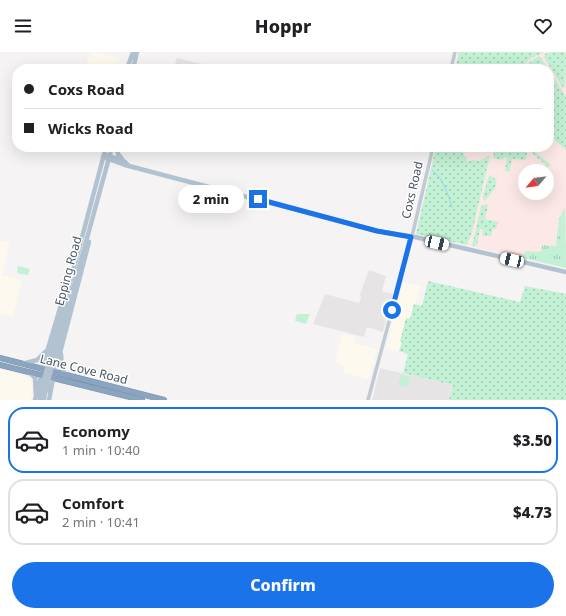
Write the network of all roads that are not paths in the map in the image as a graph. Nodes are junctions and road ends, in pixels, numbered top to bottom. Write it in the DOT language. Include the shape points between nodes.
graph roads {
  1 [pos="133,52"];
  2 [pos="137,52"];
  3 [pos="455,52"];
  4 [pos="129,64"];
  5 [pos="134,64"];
  6 [pos="452,64"];
  7 [pos="105,152"];
  8 [pos="110,152"];
  9 [pos="118,152"];
  10 [pos="431,152"];
  11 [pos="104,156"];
  12 [pos="109,157"];
  13 [pos="124,161"];
  14 [pos="128,165"];
  15 [pos="92,220"];
  16 [pos="411,237"];
  17 [pos="82,241"];
  18 [pos="566,272"];
  19 [pos="48,348"];
  20 [pos="61,350"];
  21 [pos="51,354"];
  22 [pos="0,358"];
  23 [pos="58,360"];
  24 [pos="22,364"];
  25 [pos="0,365"];
  26 [pos="42,369"];
  27 [pos="55,372"];
  28 [pos="28,373"];
  29 [pos="67,375"];
  30 [pos="41,376"];
  31 [pos="53,379"];
  32 [pos="60,380"];
  33 [pos="51,388"];
  34 [pos="43,391"];
  35 [pos="35,398"];
  36 [pos="40,400"];
  37 [pos="44,400"];
  38 [pos="49,400"];
  39 [pos="142,400"];
  40 [pos="164,400"];
  41 [pos="368,400"];
  1 -- 4 [label="main road"];
  2 -- 5 [label="main road"];
  3 -- 6 [label="street"];
  7 -- 11 [label="main road, Epping Road"];
  8 -- 12 [label="main road, Epping Road"];
  9 -- 13 [label="main road"];
  10 -- 16 [label="street, Coxs Road"];
  11 -- 12 [label="main road"];
  11 -- 17 [label="main road, Epping Road"];
  12 -- 13 [label="main road"];
  12 -- 14 [label="main road"];
  12 -- 15 [label="main road, Epping Road"];
  13 -- 14 [label="main road"];
  14 -- 16 [label="main road" via="377,231"];
  15 -- 20 [label="main road" via="88,248"];
  15 -- 21 [label="main road, Epping Road"];
  16 -- 18 [label="main road"];
  16 -- 41 [label="street, Coxs Road"];
  17 -- 19 [label="main road" via="70,272"];
  17 -- 21 [label="main road, Epping Road"];
  19 -- 21 [label="main road"];
  19 -- 24 [label="main road" via="37,360"];
  20 -- 23 [label="main road"];
  20 -- 29 [label="main road" via="62,368"];
  21 -- 23 [label="main road" via="47,360 50,363 54,364"];
  21 -- 26 [label="main road"];
  21 -- 34 [label="main road, Epping Road, bridge"];
  22 -- 24 [label="highway, Lane Cove Road"];
  23 -- 27 [label="main road"];
  24 -- 26 [label="highway, Lane Cove Road"];
  25 -- 28 [label="highway, Lane Cove Road"];
  26 -- 27 [label="highway, Lane Cove Road"];
  26 -- 30 [label="highway"];
  27 -- 29 [label="highway, Lane Cove Road"];
  27 -- 31 [label="highway"];
  28 -- 30 [label="highway, Lane Cove Road"];
  28 -- 35 [label="main road" via="35,377"];
  29 -- 40 [label="highway, Lane Cove Road"];
  30 -- 31 [label="highway, Lane Cove Road"];
  30 -- 34 [label="main road"];
  31 -- 32 [label="highway, Lane Cove Road"];
  31 -- 33 [label="main road"];
  32 -- 33 [label="main road"];
  32 -- 39 [label="highway, Lane Cove Road"];
  33 -- 34 [label="main road"];
  34 -- 35 [label="main road"];
  34 -- 36 [label="main road, Epping Road"];
  34 -- 37 [label="main road, Epping Road"];
  34 -- 38 [label="main road"];
}
